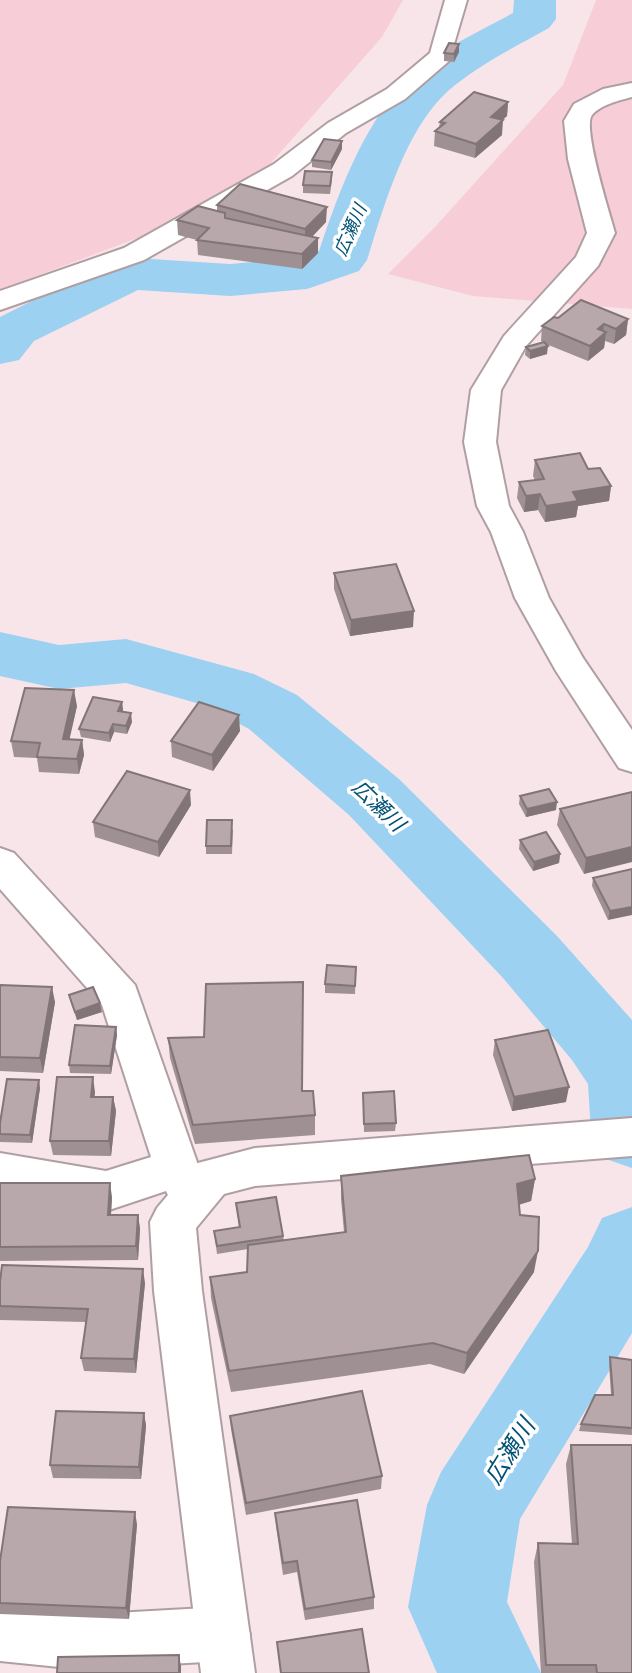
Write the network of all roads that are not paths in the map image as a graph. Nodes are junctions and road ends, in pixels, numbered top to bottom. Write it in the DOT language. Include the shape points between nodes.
graph roads {
  1 [pos="456,0"];
  2 [pos="632,90"];
  3 [pos="0,301"];
  4 [pos="632,759"];
  5 [pos="0,863"];
  6 [pos="632,1137"];
  7 [pos="0,1172"];
  8 [pos="185,1183"];
  9 [pos="0,1634"];
  10 [pos="226,1653"];
  1 -- 3 [label="street" via="441,56 396,94 337,128 283,170 134,254"];
  2 -- 4 [label="street" via="612,94 583,109 577,121 581,159 601,233 587,260 514,342 486,390 480,442 493,506 532,598 568,663"];
  5 -- 8 [label="street" via="120,998"];
  6 -- 8 [label="street" via="255,1167"];
  7 -- 8 [label="street" via="106,1191"];
  8 -- 10 [label="street" via="173,1222 177,1277"];
  9 -- 10 [label="street"];
}
